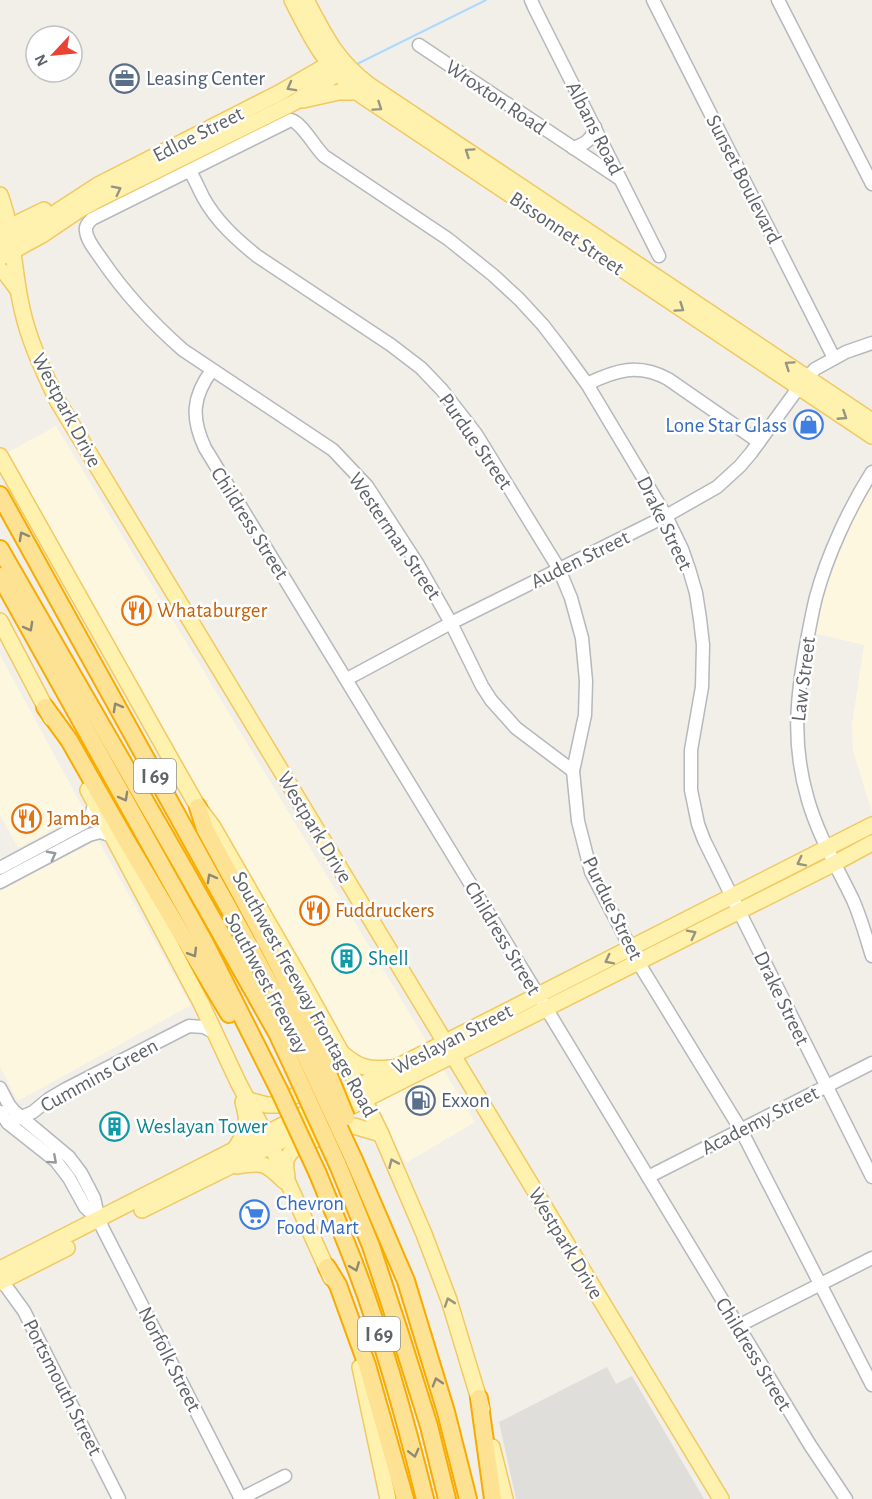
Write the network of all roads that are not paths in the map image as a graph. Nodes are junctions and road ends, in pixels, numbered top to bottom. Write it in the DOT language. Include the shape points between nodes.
graph roads {
  1 [pos="292,0"];
  2 [pos="306,0"];
  3 [pos="531,0"];
  4 [pos="653,0"];
  5 [pos="778,0"];
  6 [pos="419,45"];
  7 [pos="336,67"];
  8 [pos="358,92"];
  9 [pos="295,102"];
  10 [pos="291,120"];
  11 [pos="595,127"];
  12 [pos="573,148"];
  13 [pos="177,153"];
  14 [pos="485,170"];
  15 [pos="190,171"];
  16 [pos="621,180"];
  17 [pos="872,184"];
  18 [pos="0,195"];
  19 [pos="85,229"];
  20 [pos="5,242"];
  21 [pos="659,256"];
  22 [pos="0,270"];
  23 [pos="19,292"];
  24 [pos="872,343"];
  25 [pos="834,358"];
  26 [pos="212,370"];
  27 [pos="803,383"];
  28 [pos="587,384"];
  29 [pos="872,421"];
  30 [pos="872,436"];
  31 [pos="759,442"];
  32 [pos="0,456"];
  33 [pos="872,472"];
  34 [pos="0,495"];
  35 [pos="666,516"];
  36 [pos="0,535"];
  37 [pos="0,549"];
  38 [pos="559,569"];
  39 [pos="0,576"];
  40 [pos="451,623"];
  41 [pos="1,624"];
  42 [pos="346,679"];
  43 [pos="45,707"];
  44 [pos="573,771"];
  45 [pos="95,802"];
  46 [pos="148,805"];
  47 [pos="198,807"];
  48 [pos="872,825"];
  49 [pos="113,836"];
  50 [pos="872,843"];
  51 [pos="827,848"];
  52 [pos="29,860"];
  53 [pos="835,863"];
  54 [pos="0,868"];
  55 [pos="0,882"];
  56 [pos="735,904"];
  57 [pos="635,955"];
  58 [pos="872,956"];
  59 [pos="542,1002"];
  60 [pos="201,1003"];
  61 [pos="189,1026"];
  62 [pos="216,1033"];
  63 [pos="257,1046"];
  64 [pos="448,1049"];
  65 [pos="341,1052"];
  66 [pos="307,1060"];
  67 [pos="872,1063"];
  68 [pos="394,1068"];
  69 [pos="238,1082"];
  70 [pos="826,1086"];
  71 [pos="390,1087"];
  72 [pos="0,1088"];
  73 [pos="361,1093"];
  74 [pos="248,1100"];
  75 [pos="0,1112"];
  76 [pos="21,1118"];
  77 [pos="8,1123"];
  78 [pos="741,1130"];
  79 [pos="381,1134"];
  80 [pos="268,1140"];
  81 [pos="233,1152"];
  82 [pos="225,1168"];
  83 [pos="648,1177"];
  84 [pos="872,1177"];
  85 [pos="289,1184"];
  86 [pos="101,1224"];
  87 [pos="872,1258"];
  88 [pos="327,1267"];
  89 [pos="1,1277"];
  90 [pos="820,1284"];
  91 [pos="738,1326"];
  92 [pos="872,1385"];
  93 [pos="479,1398"];
  94 [pos="285,1476"];
  95 [pos="721,1498"];
  96 [pos="119,1499"];
  97 [pos="241,1499"];
  98 [pos="388,1499"];
  99 [pos="405,1499"];
  100 [pos="425,1499"];
  101 [pos="447,1499"];
  102 [pos="468,1499"];
  103 [pos="493,1499"];
  104 [pos="505,1499"];
  105 [pos="846,1499"];
  1 -- 7 [label="main road, Bissonnet Street" via="312,39"];
  2 -- 7 [label="main road, Bissonnet Street"];
  3 -- 11 [label="street, Albans Road"];
  4 -- 25 [label="street, Sunset Boulevard"];
  5 -- 17 [label="street"];
  6 -- 12 [label="street, Wroxton Road"];
  7 -- 8 [label="main road, Bissonnet Street"];
  7 -- 9 [label="main road, Edloe Street"];
  7 -- 13 [label="main road, Edloe Street, one-way" via="279,93"];
  14 -- 7 [label="main road, Bissonnet Street, one-way" via="355,75"];
  8 -- 9 [label="main road, Edloe Street"];
  8 -- 14 [label="main road, Bissonnet Street, one-way"];
  9 -- 13 [label="main road, Edloe Street"];
  10 -- 15 [label="street, Edloe Street"];
  10 -- 28 [label="street, Drake Street" via="298,123 324,156 448,239 493,275 543,325"];
  11 -- 12 [label="street" via="586,143"];
  11 -- 16 [label="street, Albans Road"];
  12 -- 16 [label="street, Wroxton Road"];
  13 -- 20 [label="main road, Edloe Street" via="65,200"];
  20 -- 13 [label="main road, Edloe Street, one-way" via="42,235"];
  14 -- 27 [label="main road, Bissonnet Street"];
  15 -- 19 [label="street, Edloe Street" via="92,219"];
  15 -- 38 [label="street, Purdue Street" via="217,217 239,241 391,345 442,390 476,434"];
  16 -- 21 [label="street, Albans Road"];
  18 -- 20 [label="main road, Westpark Drive" via="7,214"];
  19 -- 26 [label="street, Westerman Street" via="95,250 140,309 183,350"];
  20 -- 23 [label="main road, Westpark Drive"];
  22 -- 23 [label="main road"];
  23 -- 64 [label="main road, Westpark Drive" via="39,363 65,414"];
  24 -- 25 [label="street, Auden Street"];
  25 -- 27 [label="street, Auden Street" via="815,369"];
  26 -- 40 [label="street, Westerman Street" via="333,450 367,486"];
  26 -- 42 [label="street, Childress Street" via="201,384 196,403 201,440"];
  27 -- 29 [label="main road, Bissonnet Street"];
  27 -- 30 [label="main road, Bissonnet Street, one-way"];
  27 -- 31 [label="street, Auden Street"];
  28 -- 31 [label="street" via="624,370 657,373"];
  28 -- 35 [label="street, Drake Street"];
  31 -- 35 [label="street, Auden Street" via="717,487"];
  32 -- 47 [label="main road, Southwest Freeway Frontage Road"];
  33 -- 51 [label="street, Law Street" via="855,500 816,596 797,701 801,772 813,817"];
  66 -- 34 [label="highway, Southwest Freeway / I 69, one-way" via="248,944"];
  35 -- 38 [label="street, Auden Street"];
  35 -- 56 [label="street, Drake Street" via="689,569 702,636 702,687 691,750 694,812"];
  36 -- 46 [label="highway"];
  37 -- 46 [label="highway"];
  38 -- 40 [label="street, Auden Street"];
  38 -- 44 [label="street, Purdue Street" via="582,638 586,681 585,715"];
  39 -- 63 [label="highway, Southwest Freeway / I 69, one-way" via="206,945"];
  40 -- 42 [label="street, Auden Street"];
  40 -- 44 [label="street, Westerman Street" via="491,700 516,728"];
  41 -- 43 [label="main road"];
  42 -- 59 [label="street, Childress Street"];
  43 -- 45 [label="main road"];
  43 -- 63 [label="highway, one-way" via="69,740 237,1027"];
  44 -- 57 [label="street, Purdue Street" via="578,821 591,872"];
  45 -- 49 [label="main road"];
  45 -- 52 [label="street" via="84,823"];
  46 -- 66 [label="highway" via="276,1033"];
  47 -- 65 [label="main road, Southwest Freeway Frontage Road" via="219,837"];
  47 -- 66 [label="highway" via="205,829 307,1025"];
  48 -- 51 [label="main road, Weslayan Street"];
  52 -- 49 [label="street, one-way" via="89,835 100,832"];
  49 -- 60 [label="main road"];
  50 -- 53 [label="main road, Weslayan Street"];
  51 -- 53 [label="street, Law Street"];
  51 -- 56 [label="main road, Weslayan Street, one-way"];
  52 -- 54 [label="street"];
  52 -- 55 [label="street"];
  53 -- 56 [label="main road, Weslayan Street"];
  53 -- 58 [label="street, Law Street" via="854,902"];
  56 -- 57 [label="main road, Weslayan Street"];
  56 -- 70 [label="street, Drake Street"];
  57 -- 59 [label="main road, Weslayan Street"];
  57 -- 78 [label="street, Purdue Street"];
  59 -- 64 [label="main road, Weslayan Street"];
  59 -- 83 [label="street, Childress Street"];
  60 -- 61 [label="street"];
  60 -- 62 [label="main road"];
  61 -- 62 [label="street"];
  61 -- 76 [label="street, Cummins Green" via="66,1089"];
  62 -- 69 [label="main road"];
  63 -- 100 [label="highway, Southwest Freeway / I 69, one-way, bridge" via="318,1174 358,1272"];
  64 -- 68 [label="main road, Weslayan Street"];
  64 -- 71 [label="main road, Weslayan Street"];
  64 -- 95 [label="main road, Westpark Drive"];
  65 -- 68 [label="main road" via="365,1067"];
  65 -- 73 [label="main road, Southwest Freeway Frontage Road"];
  65 -- 74 [label="main road" via="335,1074 278,1105"];
  66 -- 101 [label="highway, bridge" via="338,1166 394,1314"];
  102 -- 66 [label="highway, I 69, one-way, bridge" via="406,1281 358,1158"];
  67 -- 70 [label="street, Academy Street"];
  68 -- 73 [label="main road, Weslayan Street"];
  69 -- 74 [label="main road"];
  69 -- 81 [label="main road" via="248,1119"];
  70 -- 78 [label="street, Academy Street"];
  70 -- 84 [label="street, Drake Street"];
  71 -- 73 [label="main road, Weslayan Street"];
  71 -- 79 [label="main road" via="381,1102"];
  72 -- 76 [label="street, Norfolk Street"];
  73 -- 79 [label="main road, Southwest Freeway Frontage Road"];
  73 -- 80 [label="main road, Weslayan Street"];
  74 -- 80 [label="main road"];
  75 -- 77 [label="street, Norfolk Street"];
  76 -- 77 [label="street, Cummins Green"];
  76 -- 86 [label="street, Norfolk Street" via="69,1157 94,1197"];
  77 -- 86 [label="street, Norfolk Street, one-way" via="56,1161 85,1207"];
  78 -- 83 [label="street, Academy Street"];
  78 -- 90 [label="street, Purdue Street"];
  79 -- 85 [label="main road" via="354,1126 297,1146 285,1163"];
  93 -- 79 [label="main road, Southwest Freeway Frontage Road, one-way" via="441,1278"];
  80 -- 81 [label="main road, Weslayan Street"];
  80 -- 82 [label="main road, Weslayan Street"];
  80 -- 85 [label="main road"];
  81 -- 86 [label="main road, Weslayan Street"];
  82 -- 85 [label="main road" via="264,1164"];
  82 -- 86 [label="main road, Weslayan Street"];
  83 -- 91 [label="street, Childress Street"];
  85 -- 88 [label="main road"];
  86 -- 89 [label="main road, Weslayan Street"];
  86 -- 97 [label="street, Norfolk Street"];
  87 -- 90 [label="street"];
  88 -- 98 [label="main road" via="359,1365"];
  88 -- 99 [label="highway" via="338,1285 367,1365"];
  89 -- 96 [label="street, Portsmouth Street" via="24,1311"];
  90 -- 91 [label="street"];
  90 -- 92 [label="street, Purdue Street"];
  91 -- 105 [label="street, Childress Street"];
  93 -- 103 [label="highway"];
  93 -- 104 [label="main road, Southwest Freeway Frontage Road"];
  94 -- 97 [label="street"];
}
